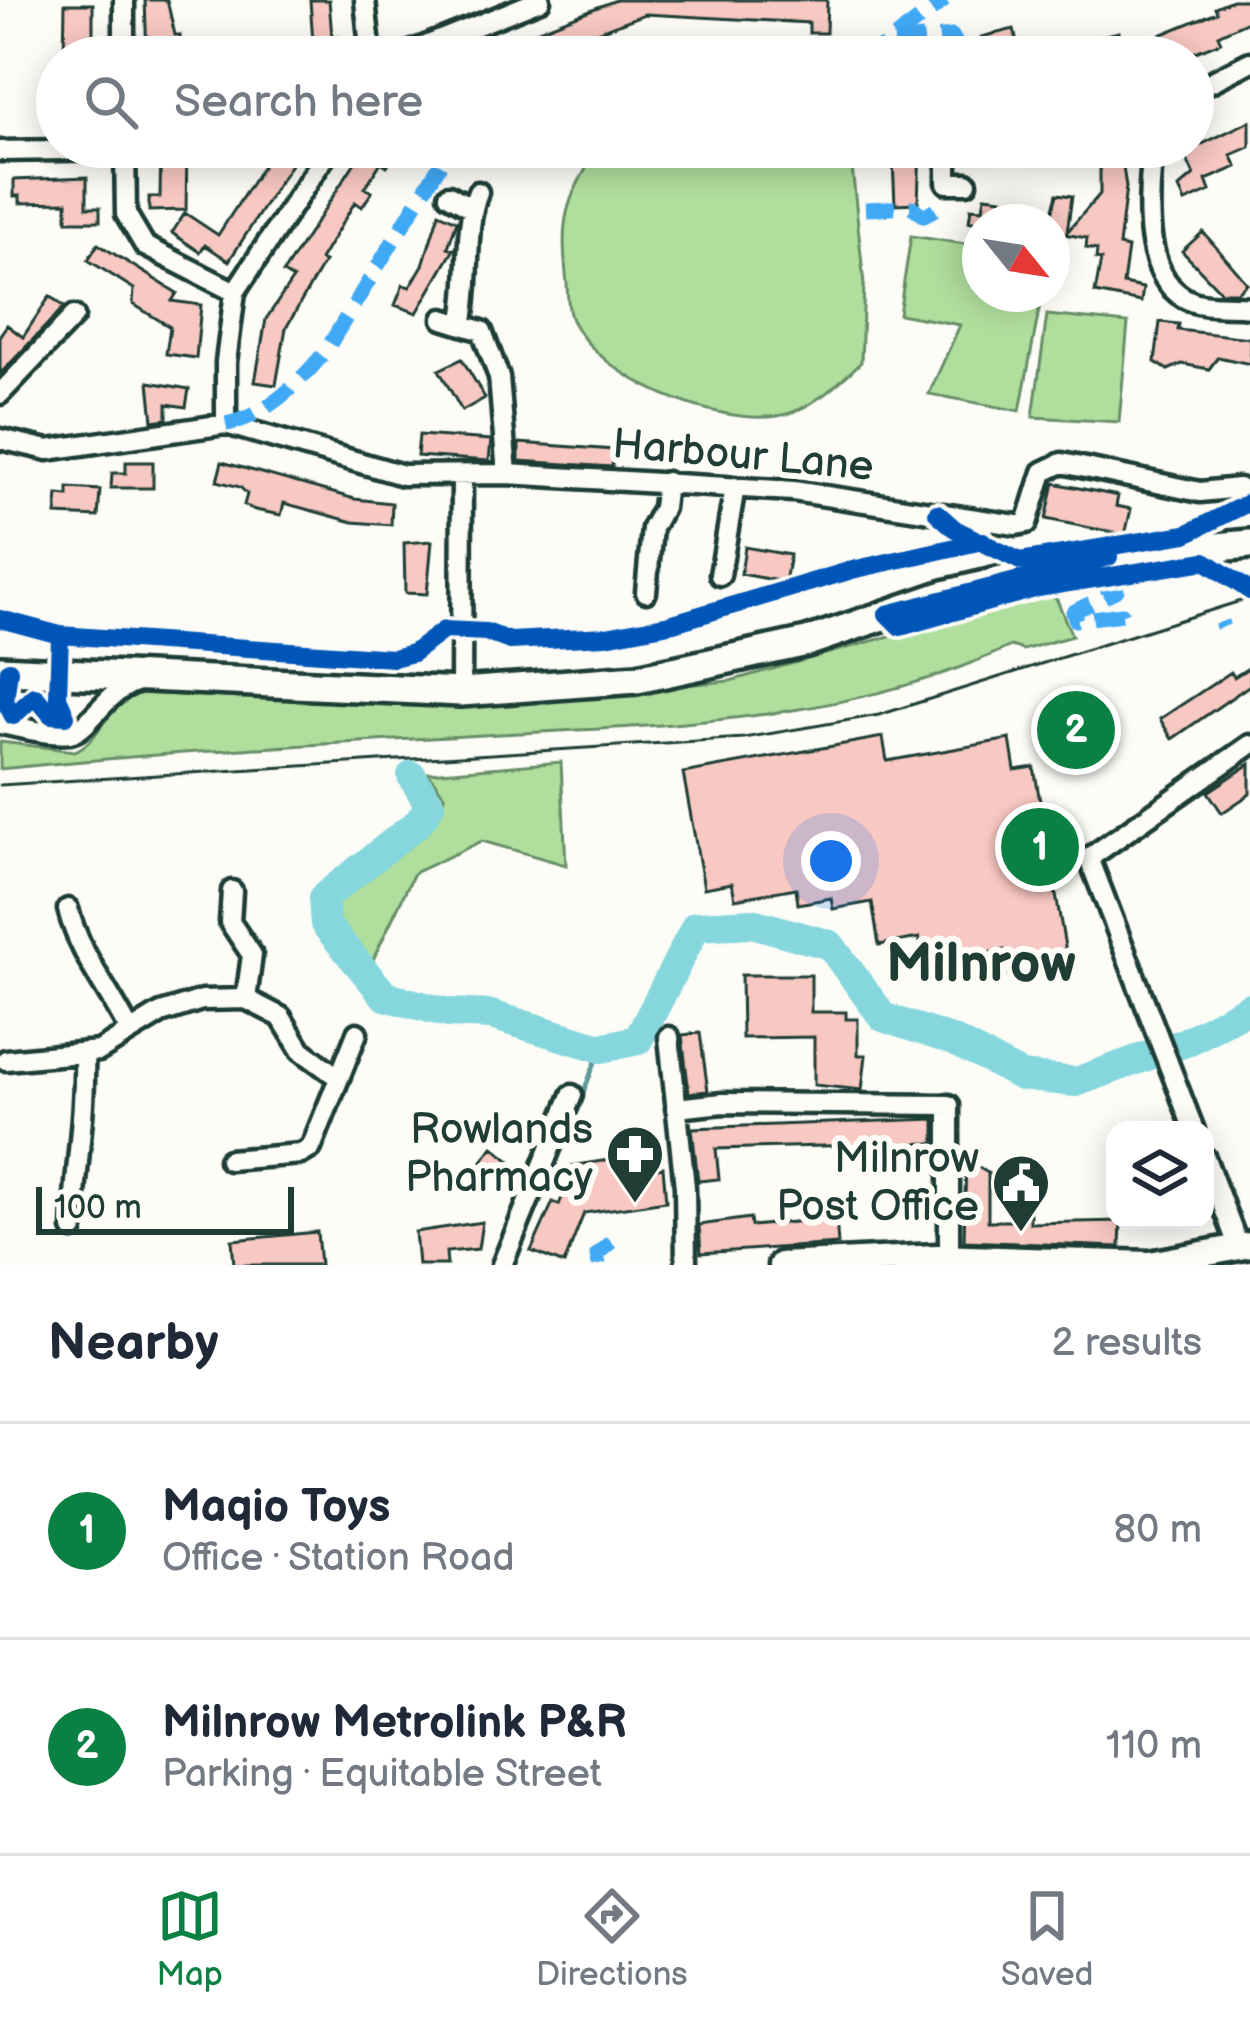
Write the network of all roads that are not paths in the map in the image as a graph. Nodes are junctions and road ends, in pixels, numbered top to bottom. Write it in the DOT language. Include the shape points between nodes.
graph roads {
  1 [pos="124,0"];
  2 [pos="365,0"];
  3 [pos="539,0"];
  4 [pos="124,36"];
  5 [pos="369,36"];
  6 [pos="450,36"];
  7 [pos="1250,62"];
  8 [pos="1214,85"];
  9 [pos="36,150"];
  10 [pos="0,151"];
  11 [pos="125,168"];
  12 [pos="317,168"];
  13 [pos="950,168"];
  14 [pos="1153,168"];
  15 [pos="953,189"];
  16 [pos="449,195"];
  17 [pos="235,292"];
  18 [pos="1250,308"];
  19 [pos="74,316"];
  20 [pos="442,319"];
  21 [pos="462,325"];
  22 [pos="0,394"];
  23 [pos="226,424"];
  24 [pos="0,439"];
  25 [pos="507,474"];
  26 [pos="462,475"];
  27 [pos="666,482"];
  28 [pos="735,487"];
  29 [pos="1239,488"];
  30 [pos="1250,544"];
  31 [pos="720,575"];
  32 [pos="646,592"];
  33 [pos="8,667"];
  34 [pos="74,674"];
  35 [pos="144,679"];
  36 [pos="461,692"];
  37 [pos="94,716"];
  38 [pos="0,724"];
  39 [pos="1250,746"];
  40 [pos="232,891"];
  41 [pos="68,909"];
  42 [pos="246,999"];
  43 [pos="130,1032"];
  44 [pos="357,1033"];
  45 [pos="669,1037"];
  46 [pos="84,1052"];
  47 [pos="6,1060"];
  48 [pos="339,1078"];
  49 [pos="572,1096"];
  50 [pos="676,1108"];
  51 [pos="1191,1121"];
  52 [pos="229,1160"];
  53 [pos="1214,1178"];
  54 [pos="73,1229"];
  55 [pos="1245,1247"];
  56 [pos="949,1257"];
  57 [pos="814,1263"];
  58 [pos="502,1265"];
  59 [pos="686,1265"];
  60 [pos="781,1265"];
  61 [pos="1150,1265"];
  1 -- 4 [label="street"];
  2 -- 5 [label="street"];
  3 -- 6 [label="street"];
  7 -- 8 [label="street"];
  9 -- 10 [label="street"];
  11 -- 17 [label="street" via="126,214 146,247"];
  12 -- 17 [label="street"];
  13 -- 15 [label="street"];
  14 -- 18 [label="street" via="1153,244 1163,277 1197,303"];
  16 -- 21 [label="street" via="475,200"];
  17 -- 23 [label="street"];
  19 -- 22 [label="street"];
  20 -- 21 [label="street"];
  21 -- 25 [label="street" via="482,331 499,377"];
  23 -- 24 [label="street, Harbour Lane" via="48,450"];
  23 -- 26 [label="street, Harbour Lane" via="403,475"];
  25 -- 26 [label="street, Harbour Lane"];
  25 -- 27 [label="street, Harbour Lane"];
  26 -- 36 [label="street"];
  27 -- 28 [label="street, Harbour Lane"];
  27 -- 32 [label="street"];
  28 -- 29 [label="street, Harbour Lane" via="1016,525 1028,523 1043,472 1062,463 1200,492"];
  28 -- 31 [label="street"];
  30 -- 36 [label="main road" via="1108,556 944,595 807,641 637,679"];
  33 -- 34 [label="main road"];
  34 -- 35 [label="main road"];
  34 -- 37 [label="street"];
  35 -- 36 [label="main road"];
  35 -- 37 [label="street" via="112,692"];
  37 -- 38 [label="street" via="70,734"];
  39 -- 51 [label="street" via="1089,858"];
  40 -- 42 [label="street" via="230,922 252,956"];
  41 -- 43 [label="street" via="77,945"];
  42 -- 43 [label="street" via="202,1000"];
  42 -- 48 [label="street" via="281,1017 302,1050"];
  43 -- 46 [label="street"];
  44 -- 48 [label="street"];
  45 -- 50 [label="street"];
  46 -- 47 [label="street"];
  46 -- 54 [label="street"];
  48 -- 52 [label="street" via="311,1148"];
  49 -- 58 [label="street"];
  50 -- 56 [label="street" via="949,1105"];
  50 -- 59 [label="street"];
  53 -- 55 [label="street"];
  55 -- 61 [label="street"];
  56 -- 57 [label="street"];
  56 -- 61 [label="street"];
  57 -- 60 [label="street"];
}
